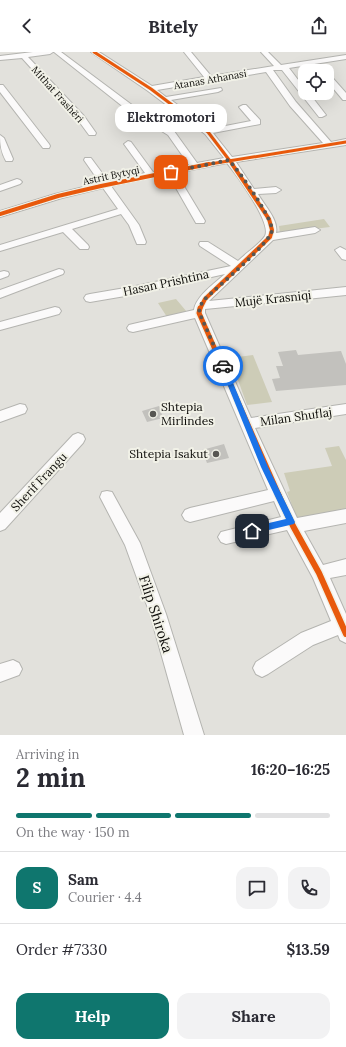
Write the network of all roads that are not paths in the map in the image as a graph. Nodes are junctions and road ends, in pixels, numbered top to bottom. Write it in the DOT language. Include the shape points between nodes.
graph roads {
  1 [pos="50,52"];
  2 [pos="57,52"];
  3 [pos="94,52"];
  4 [pos="187,52"];
  5 [pos="264,52"];
  6 [pos="0,53"];
  7 [pos="40,53"];
  8 [pos="24,56"];
  9 [pos="9,57"];
  10 [pos="0,58"];
  11 [pos="345,58"];
  12 [pos="312,61"];
  13 [pos="315,64"];
  14 [pos="282,68"];
  15 [pos="268,70"];
  16 [pos="209,79"];
  17 [pos="334,85"];
  18 [pos="0,87"];
  19 [pos="152,89"];
  20 [pos="218,90"];
  21 [pos="346,98"];
  22 [pos="166,99"];
  23 [pos="243,107"];
  24 [pos="322,115"];
  25 [pos="208,132"];
  26 [pos="92,133"];
  27 [pos="0,138"];
  28 [pos="346,142"];
  29 [pos="128,144"];
  30 [pos="329,144"];
  31 [pos="46,146"];
  32 [pos="9,159"];
  33 [pos="88,160"];
  34 [pos="229,160"];
  35 [pos="194,167"];
  36 [pos="171,172"];
  37 [pos="152,176"];
  38 [pos="17,182"];
  39 [pos="105,186"];
  40 [pos="0,188"];
  41 [pos="276,190"];
  42 [pos="253,192"];
  43 [pos="124,210"];
  44 [pos="1,212"];
  45 [pos="200,221"];
  46 [pos="66,229"];
  47 [pos="315,230"];
  48 [pos="270,237"];
  49 [pos="141,242"];
  50 [pos="204,244"];
  51 [pos="84,247"];
  52 [pos="0,248"];
  53 [pos="240,267"];
  54 [pos="59,272"];
  55 [pos="346,291"];
  56 [pos="0,294"];
  57 [pos="90,298"];
  58 [pos="200,309"];
  59 [pos="55,310"];
  60 [pos="0,326"];
  61 [pos="133,328"];
  62 [pos="20,409"];
  63 [pos="346,409"];
  64 [pos="0,417"];
  65 [pos="246,424"];
  66 [pos="78,439"];
  67 [pos="277,494"];
  68 [pos="107,497"];
  69 [pos="190,515"];
  70 [pos="346,516"];
  71 [pos="0,524"];
  72 [pos="292,524"];
  73 [pos="226,537"];
  74 [pos="346,567"];
  75 [pos="319,573"];
  76 [pos="344,629"];
  77 [pos="262,668"];
  78 [pos="194,735"];
  1 -- 7 [label="street"];
  2 -- 35 [label="street" via="129,107 171,134"];
  3 -- 19 [label="street"];
  4 -- 16 [label="street"];
  5 -- 14 [label="street"];
  6 -- 9 [label="street"];
  7 -- 8 [label="street"];
  8 -- 9 [label="street"];
  8 -- 26 [label="street, Mithat Frashëri"];
  9 -- 10 [label="street"];
  11 -- 12 [label="street, Atanas Athanasi"];
  12 -- 13 [label="street"];
  12 -- 14 [label="street, Atanas Athanasi"];
  14 -- 15 [label="street, Atanas Athanasi"];
  14 -- 24 [label="street"];
  15 -- 16 [label="street, Atanas Athanasi"];
  15 -- 30 [label="street" via="293,104"];
  16 -- 19 [label="street, Atanas Athanasi"];
  17 -- 21 [label="street"];
  18 -- 31 [label="street"];
  19 -- 22 [label="street"];
  20 -- 22 [label="street"];
  22 -- 25 [label="street"];
  23 -- 25 [label="street" via="256,122"];
  25 -- 34 [label="street"];
  27 -- 32 [label="street"];
  28 -- 30 [label="street, Astrit Bytyqi"];
  29 -- 37 [label="street"];
  30 -- 34 [label="street, Astrit Bytyqi"];
  33 -- 39 [label="street"];
  34 -- 35 [label="street, Astrit Bytyqi"];
  34 -- 42 [label="street"];
  35 -- 36 [label="street, Astrit Bytyqi"];
  36 -- 37 [label="street, Astrit Bytyqi"];
  36 -- 45 [label="street"];
  37 -- 39 [label="street, Astrit Bytyqi"];
  38 -- 40 [label="street"];
  39 -- 43 [label="street"];
  39 -- 44 [label="street, Astrit Bytyqi"];
  41 -- 42 [label="street"];
  42 -- 48 [label="street" via="268,219 272,230"];
  43 -- 46 [label="street"];
  43 -- 49 [label="street"];
  46 -- 51 [label="street"];
  46 -- 52 [label="street"];
  47 -- 48 [label="street"];
  48 -- 53 [label="street, Hasan Prishtina"];
  50 -- 53 [label="street, Hasan Prishtina"];
  53 -- 57 [label="street, Hasan Prishtina"];
  53 -- 58 [label="street, Hasan Prishtina" via="205,299"];
  54 -- 56 [label="street"];
  55 -- 58 [label="street, Mujë Krasniqi"];
  58 -- 61 [label="street"];
  58 -- 65 [label="street"];
  59 -- 60 [label="street"];
  62 -- 64 [label="street"];
  63 -- 65 [label="street, Milan Shuflaj"];
  65 -- 67 [label="street"];
  66 -- 71 [label="street, Sherif Frangu"];
  67 -- 69 [label="street"];
  67 -- 72 [label="street"];
  68 -- 78 [label="street, Filip Shiroka" via="132,543 158,614"];
  70 -- 72 [label="street"];
  72 -- 73 [label="street"];
  72 -- 75 [label="street"];
  74 -- 75 [label="street"];
  75 -- 76 [label="street"];
  76 -- 77 [label="street" via="307,638"];
}
